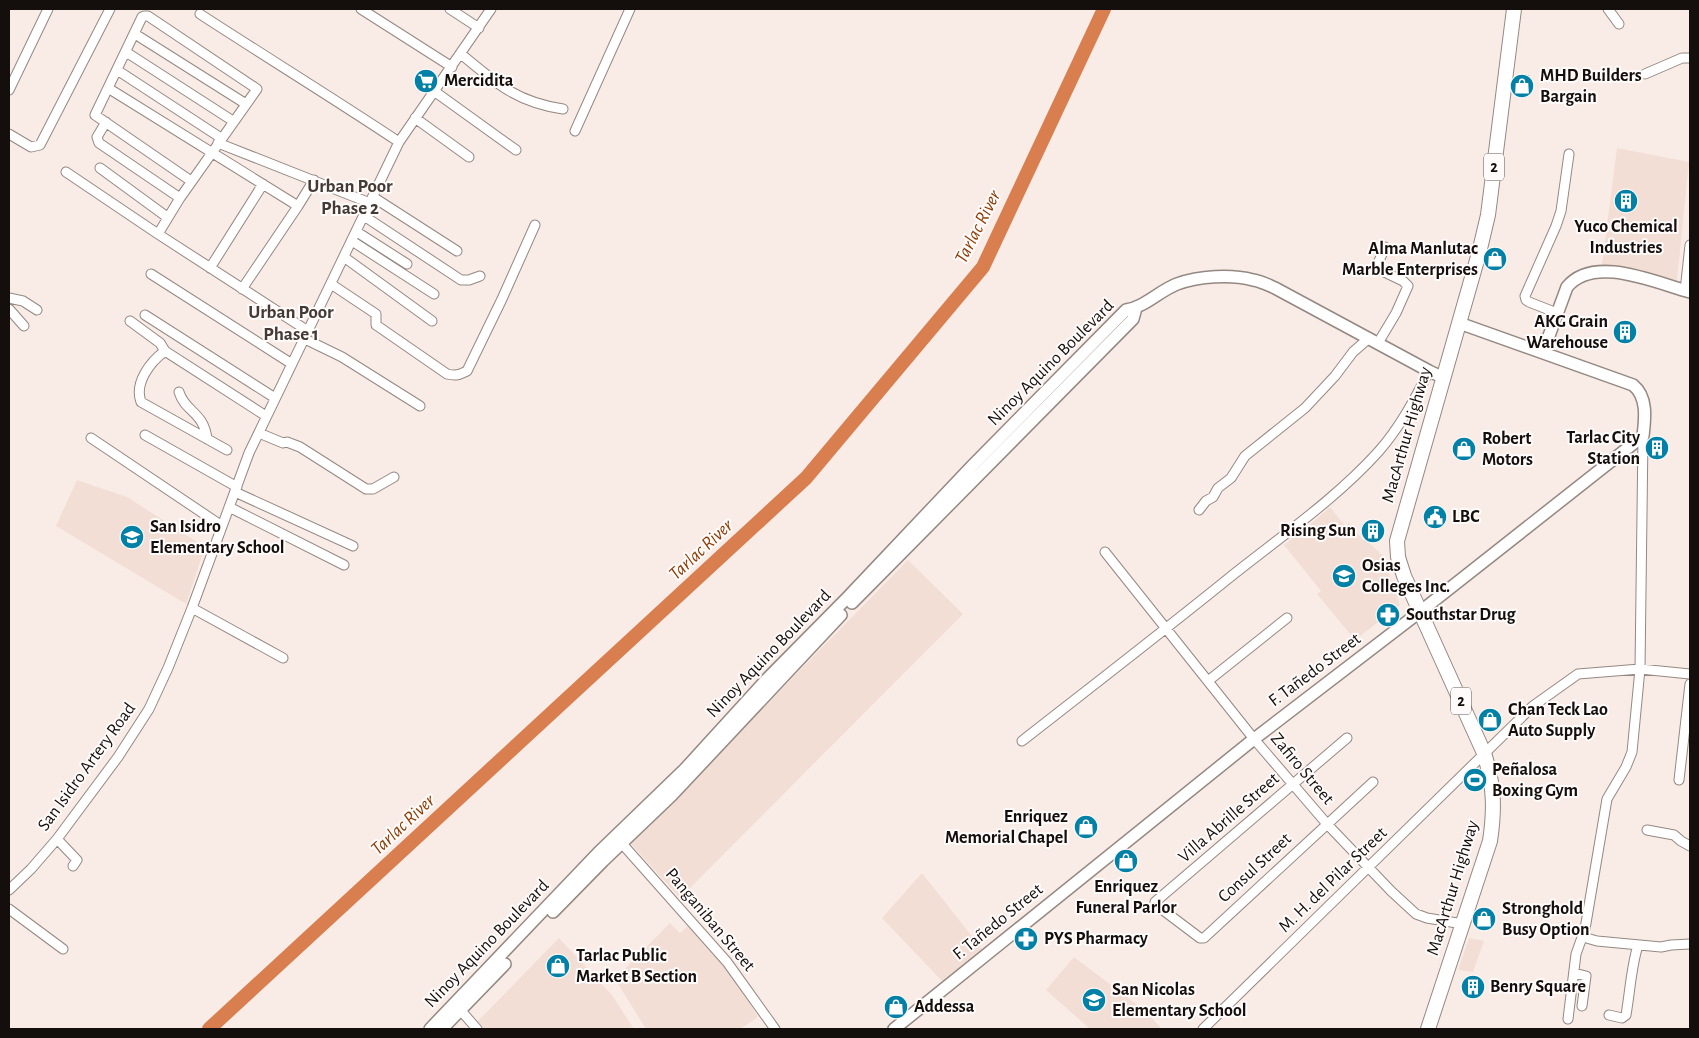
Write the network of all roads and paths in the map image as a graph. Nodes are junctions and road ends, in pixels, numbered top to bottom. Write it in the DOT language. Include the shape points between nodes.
graph roads {
  1 [pos="48,9"];
  2 [pos="110,9"];
  3 [pos="361,9"];
  4 [pos="450,9"];
  5 [pos="491,9"];
  6 [pos="630,9"];
  7 [pos="1514,9"];
  8 [pos="1608,9"];
  9 [pos="200,14"];
  10 [pos="1619,24"];
  11 [pos="479,28"];
  12 [pos="135,34"];
  13 [pos="126,52"];
  14 [pos="461,54"];
  15 [pos="1690,58"];
  16 [pos="452,67"];
  17 [pos="117,70"];
  18 [pos="1645,74"];
  19 [pos="108,88"];
  20 [pos="9,90"];
  21 [pos="434,91"];
  22 [pos="246,104"];
  23 [pos="562,109"];
  24 [pos="415,118"];
  25 [pos="234,121"];
  26 [pos="106,122"];
  27 [pos="575,132"];
  28 [pos="9,134"];
  29 [pos="220,141"];
  30 [pos="399,142"];
  31 [pos="516,150"];
  32 [pos="212,152"];
  33 [pos="1569,154"];
  34 [pos="469,157"];
  35 [pos="100,168"];
  36 [pos="66,172"];
  37 [pos="314,180"];
  38 [pos="191,181"];
  39 [pos="263,184"];
  40 [pos="180,198"];
  41 [pos="371,200"];
  42 [pos="298,206"];
  43 [pos="364,216"];
  44 [pos="168,218"];
  45 [pos="535,225"];
  46 [pos="357,232"];
  47 [pos="158,234"];
  48 [pos="352,241"];
  49 [pos="1690,245"];
  50 [pos="1385,247"];
  51 [pos="457,251"];
  52 [pos="344,257"];
  53 [pos="407,264"];
  54 [pos="210,268"];
  55 [pos="151,274"];
  56 [pos="480,276"];
  57 [pos="331,284"];
  58 [pos="242,289"];
  59 [pos="1688,292"];
  60 [pos="434,294"];
  61 [pos="9,298"];
  62 [pos="9,309"];
  63 [pos="37,310"];
  64 [pos="1556,313"];
  65 [pos="145,315"];
  66 [pos="130,321"];
  67 [pos="432,321"];
  68 [pos="1459,323"];
  69 [pos="24,326"];
  70 [pos="306,335"];
  71 [pos="1373,340"];
  72 [pos="164,351"];
  73 [pos="1543,352"];
  74 [pos="292,364"];
  75 [pos="1428,371"];
  76 [pos="1444,378"];
  77 [pos="179,392"];
  78 [pos="275,398"];
  79 [pos="420,406"];
  80 [pos="266,416"];
  81 [pos="259,433"];
  82 [pos="145,435"];
  83 [pos="1643,436"];
  84 [pos="91,438"];
  85 [pos="207,439"];
  86 [pos="227,450"];
  87 [pos="394,476"];
  88 [pos="236,490"];
  89 [pos="229,507"];
  90 [pos="1199,510"];
  91 [pos="222,526"];
  92 [pos="353,546"];
  93 [pos="1105,552"];
  94 [pos="344,565"];
  95 [pos="192,608"];
  96 [pos="1421,611"];
  97 [pos="1288,618"];
  98 [pos="1166,628"];
  99 [pos="282,658"];
  100 [pos="1640,669"];
  101 [pos="1690,674"];
  102 [pos="1208,681"];
  103 [pos="1690,684"];
  104 [pos="1254,738"];
  105 [pos="1347,738"];
  106 [pos="1022,741"];
  107 [pos="1484,753"];
  108 [pos="1679,780"];
  109 [pos="1373,782"];
  110 [pos="1293,784"];
  111 [pos="1327,824"];
  112 [pos="1647,830"];
  113 [pos="56,838"];
  114 [pos="618,840"];
  115 [pos="1690,846"];
  116 [pos="73,866"];
  117 [pos="1369,867"];
  118 [pos="9,890"];
  119 [pos="1154,904"];
  120 [pos="9,909"];
  121 [pos="1463,924"];
  122 [pos="1583,937"];
  123 [pos="1690,944"];
  124 [pos="1638,945"];
  125 [pos="63,949"];
  126 [pos="1574,973"];
  127 [pos="1582,1006"];
  128 [pos="458,1008"];
  129 [pos="1609,1015"];
  130 [pos="1568,1019"];
  131 [pos="430,1029"];
  132 [pos="442,1029"];
  133 [pos="478,1029"];
  134 [pos="775,1029"];
  135 [pos="894,1029"];
  136 [pos="1203,1029"];
  137 [pos="1428,1029"];
  1 -- 20 [label="street"];
  2 -- 28 [label="street" via="40,145 31,147"];
  3 -- 16 [label="street"];
  4 -- 11 [label="street"];
  5 -- 11 [label="street, San Isidro Artery Road"];
  6 -- 27 [label="street"];
  7 -- 68 [label="highway, MacArthur Highway / 2" via="1488,215"];
  8 -- 10 [label="street"];
  9 -- 30 [label="street"];
  11 -- 14 [label="street, San Isidro Artery Road"];
  12 -- 13 [label="street"];
  12 -- 22 [label="street"];
  12 -- 22 [label="street" via="142,17 148,16 256,88"];
  13 -- 17 [label="street"];
  13 -- 25 [label="street"];
  14 -- 16 [label="street, San Isidro Artery Road"];
  14 -- 23 [label="street" via="519,97"];
  15 -- 18 [label="street" via="1682,58"];
  16 -- 21 [label="street, San Isidro Artery Road"];
  17 -- 19 [label="street"];
  17 -- 29 [label="street"];
  19 -- 26 [label="street" via="95,115"];
  19 -- 32 [label="street"];
  21 -- 24 [label="street, San Isidro Artery Road"];
  21 -- 31 [label="street"];
  22 -- 25 [label="street"];
  24 -- 30 [label="street, San Isidro Artery Road"];
  24 -- 34 [label="street"];
  25 -- 29 [label="street"];
  26 -- 38 [label="street"];
  26 -- 40 [label="street" via="97,136 99,143"];
  29 -- 32 [label="street"];
  29 -- 37 [label="street"];
  30 -- 41 [label="street, San Isidro Artery Road"];
  32 -- 38 [label="street"];
  32 -- 39 [label="street"];
  33 -- 64 [label="street" via="1561,211 1525,296 1526,300"];
  35 -- 44 [label="street"];
  36 -- 47 [label="street"];
  37 -- 41 [label="street"];
  37 -- 42 [label="street"];
  38 -- 40 [label="street"];
  39 -- 42 [label="street"];
  39 -- 54 [label="street"];
  40 -- 44 [label="street"];
  41 -- 43 [label="street, San Isidro Artery Road"];
  41 -- 51 [label="street"];
  42 -- 58 [label="street"];
  43 -- 46 [label="street, San Isidro Artery Road"];
  43 -- 56 [label="street" via="461,280"];
  44 -- 47 [label="street"];
  45 -- 57 [label="street" via="466,371 460,375 447,374 378,327 376,314"];
  46 -- 48 [label="street, San Isidro Artery Road"];
  46 -- 53 [label="street"];
  47 -- 54 [label="street"];
  48 -- 52 [label="street, San Isidro Artery Road"];
  48 -- 60 [label="street"];
  49 -- 59 [label="street"];
  50 -- 71 [label="street" via="1376,268 1408,286 1396,313"];
  52 -- 57 [label="street, San Isidro Artery Road"];
  52 -- 67 [label="street"];
  54 -- 58 [label="street"];
  55 -- 74 [label="street"];
  57 -- 70 [label="street, San Isidro Artery Road"];
  58 -- 70 [label="street"];
  59 -- 64 [label="main road" via="1612,272 1594,272 1571,282"];
  61 -- 63 [label="street" via="23,301"];
  62 -- 69 [label="street"];
  64 -- 73 [label="main road"];
  65 -- 78 [label="street"];
  66 -- 72 [label="street" via="160,343"];
  68 -- 73 [label="main road"];
  68 -- 76 [label="highway, MacArthur Highway / 2"];
  70 -- 74 [label="street, San Isidro Artery Road"];
  70 -- 79 [label="street"];
  71 -- 75 [label="main road, Ninoy Aquino Boulevard"];
  71 -- 90 [label="street" via="1353,352 1305,408 1245,456 1231,478"];
  71 -- 114 [label="main road, Ninoy Aquino Boulevard" via="1254,280 1226,277 1177,284 1136,308 1126,310 768,678"];
  72 -- 80 [label="street"];
  72 -- 85 [label="street" via="153,361 139,384 141,402"];
  73 -- 83 [label="main road" via="1636,387 1644,404"];
  74 -- 78 [label="street, San Isidro Artery Road"];
  75 -- 76 [label="main road, Ninoy Aquino Boulevard"];
  75 -- 98 [label="street" via="1406,415 1379,451 1335,493"];
  76 -- 96 [label="highway, MacArthur Highway / 2" via="1397,541 1404,576"];
  77 -- 85 [label="street" via="183,402 202,421"];
  78 -- 80 [label="street, San Isidro Artery Road"];
  80 -- 81 [label="street, San Isidro Artery Road"];
  81 -- 87 [label="street" via="300,447 366,489 373,489"];
  81 -- 88 [label="street, San Isidro Artery Road"];
  82 -- 88 [label="street"];
  83 -- 96 [label="main road, F. Tañedo Street"];
  83 -- 100 [label="street"];
  84 -- 91 [label="street"];
  85 -- 86 [label="street"];
  88 -- 89 [label="street, San Isidro Artery Road"];
  88 -- 92 [label="street"];
  89 -- 91 [label="street, San Isidro Artery Road"];
  89 -- 94 [label="street"];
  91 -- 95 [label="street, San Isidro Artery Road"];
  93 -- 98 [label="street, Zafiro Street"];
  95 -- 99 [label="street"];
  95 -- 113 [label="street, San Isidro Artery Road" via="149,709 118,757"];
  96 -- 104 [label="main road, F. Tañedo Street"];
  96 -- 107 [label="highway, MacArthur Highway / 2"];
  97 -- 102 [label="street"];
  98 -- 102 [label="street, Zafiro Street"];
  98 -- 106 [label="street"];
  100 -- 101 [label="street, M. H. del Pilar Street"];
  100 -- 107 [label="street, M. H. del Pilar Street" via="1591,672 1572,677 1533,706"];
  100 -- 122 [label="street" via="1631,758 1607,799"];
  102 -- 104 [label="street, Zafiro Street"];
  103 -- 108 [label="street"];
  104 -- 110 [label="street, Zafiro Street"];
  104 -- 135 [label="main road, F. Tañedo Street"];
  105 -- 110 [label="street, Villa Abrille Street"];
  107 -- 117 [label="street, M. H. del Pilar Street"];
  107 -- 121 [label="highway, MacArthur Highway / 2" via="1490,773 1494,815 1490,841"];
  109 -- 111 [label="street, Consul Street"];
  110 -- 111 [label="street, Zafiro Street"];
  110 -- 119 [label="street, Villa Abrille Street"];
  111 -- 117 [label="street, Zafiro Street"];
  111 -- 119 [label="street, Consul Street" via="1204,938"];
  112 -- 115 [label="street" via="1674,835"];
  113 -- 116 [label="street" via="77,860"];
  113 -- 118 [label="street, San Isidro Artery Road"];
  114 -- 128 [label="main road, Ninoy Aquino Boulevard"];
  114 -- 134 [label="street, Panganiban Street" via="727,962"];
  117 -- 121 [label="street, Zafiro Street" via="1416,914"];
  117 -- 136 [label="street, M. H. del Pilar Street"];
  120 -- 125 [label="street"];
  121 -- 137 [label="highway, MacArthur Highway / 2"];
  122 -- 124 [label="street"];
  122 -- 126 [label="street" via="1576,954"];
  123 -- 124 [label="street"];
  124 -- 129 [label="street" via="1626,1015 1622,1018"];
  126 -- 127 [label="street" via="1586,976"];
  126 -- 130 [label="street"];
  128 -- 131 [label="main road, Ninoy Aquino Boulevard"];
  128 -- 132 [label="main road, Ninoy Aquino Boulevard"];
  128 -- 133 [label="street"];
}
